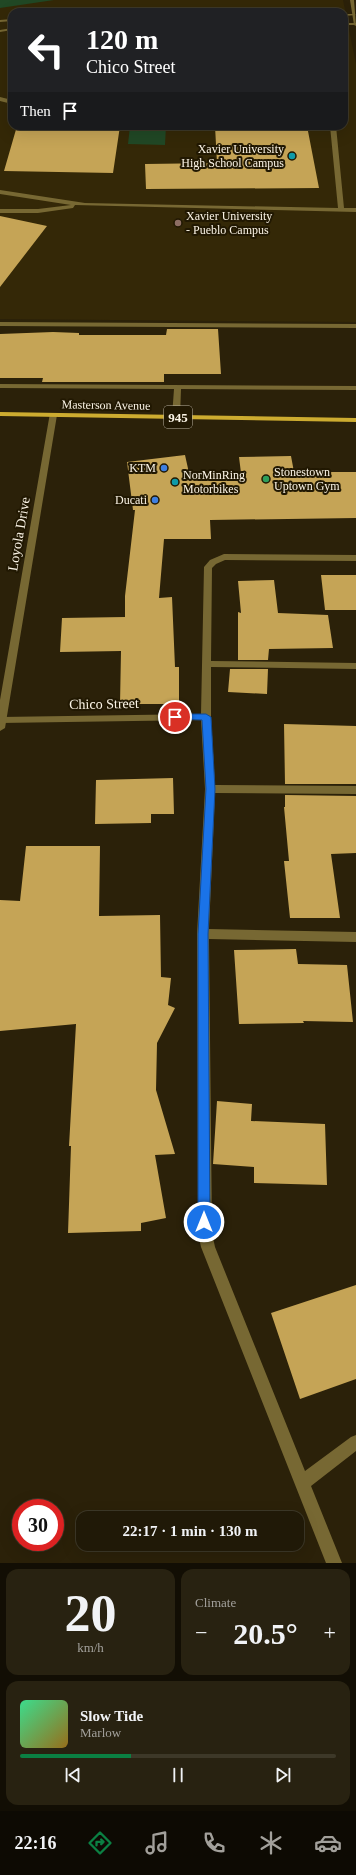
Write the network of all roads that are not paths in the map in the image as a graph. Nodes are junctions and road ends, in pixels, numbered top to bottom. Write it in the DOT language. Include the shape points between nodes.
graph roads {
  1 [pos="353,0"];
  2 [pos="348,15"];
  3 [pos="354,15"];
  4 [pos="356,24"];
  5 [pos="332,130"];
  6 [pos="0,192"];
  7 [pos="84,205"];
  8 [pos="341,210"];
  9 [pos="356,210"];
  10 [pos="0,211"];
  11 [pos="0,324"];
  12 [pos="356,326"];
  13 [pos="0,386"];
  14 [pos="178,387"];
  15 [pos="356,388"];
  16 [pos="0,414"];
  17 [pos="53,415"];
  18 [pos="176,417"];
  19 [pos="356,420"];
  20 [pos="356,558"];
  21 [pos="208,664"];
  22 [pos="356,666"];
  23 [pos="206,717"];
  24 [pos="1,724"];
  25 [pos="210,789"];
  26 [pos="356,790"];
  27 [pos="203,934"];
  28 [pos="356,938"];
  29 [pos="356,1442"];
  30 [pos="303,1482"];
  31 [pos="334,1563"];
  1 -- 3 [label="street"];
  2 -- 3 [label="street"];
  3 -- 4 [label="street"];
  5 -- 8 [label="street"];
  6 -- 7 [label="street"];
  7 -- 8 [label="street"];
  7 -- 10 [label="street" via="38,211"];
  8 -- 9 [label="street"];
  11 -- 12 [label="street"];
  13 -- 14 [label="street"];
  14 -- 15 [label="street"];
  14 -- 18 [label="street"];
  16 -- 17 [label="main road, Masterson Avenue / 945"];
  17 -- 18 [label="main road, Masterson Avenue / 945"];
  17 -- 24 [label="street, Loyola Drive"];
  18 -- 19 [label="main road, Masterson Avenue / 945"];
  20 -- 21 [label="street" via="224,557 213,562 208,567"];
  21 -- 22 [label="street"];
  21 -- 23 [label="street"];
  23 -- 24 [label="street, Chico Street"];
  23 -- 25 [label="street"];
  25 -- 26 [label="street"];
  25 -- 27 [label="street"];
  27 -- 28 [label="street"];
  27 -- 30 [label="street" via="205,1233 208,1247"];
  29 -- 30 [label="street"];
  30 -- 31 [label="street"];
}
